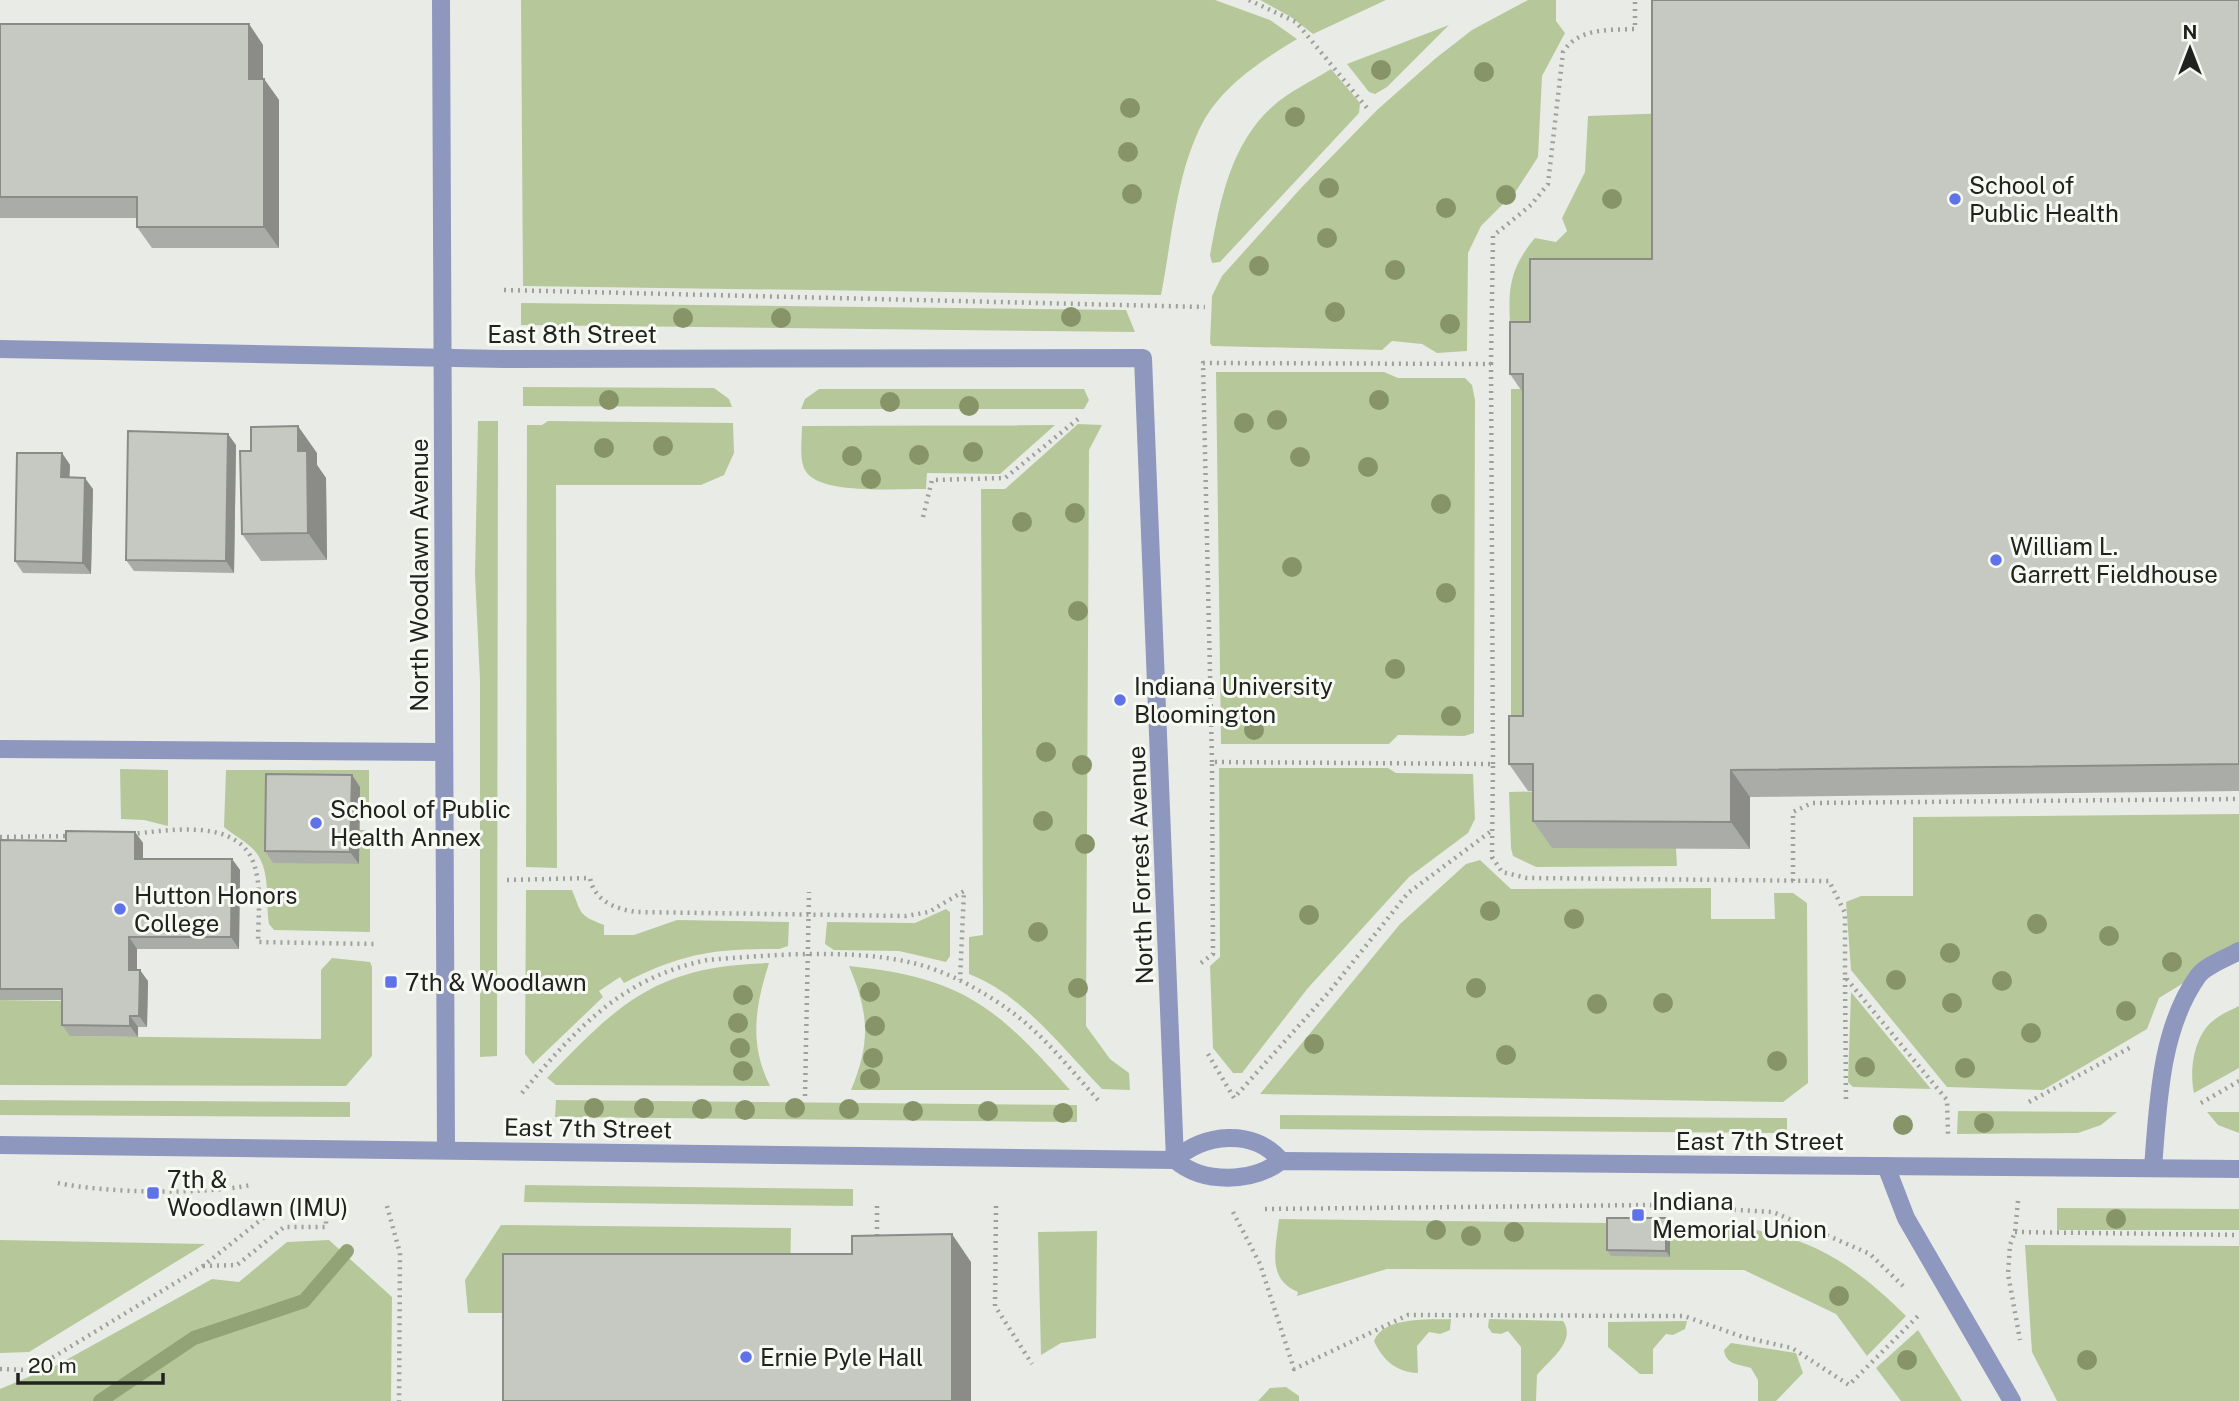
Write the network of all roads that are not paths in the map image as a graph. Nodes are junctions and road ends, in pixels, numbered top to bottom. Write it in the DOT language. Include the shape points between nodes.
graph roads {
  1 [pos="441,0"];
  2 [pos="0,349"];
  3 [pos="442,357"];
  4 [pos="1143,358"];
  5 [pos="0,749"];
  6 [pos="444,752"];
  7 [pos="2239,951"];
  8 [pos="0,1145"];
  9 [pos="446,1150"];
  10 [pos="1175,1160"];
  11 [pos="1281,1161"];
  12 [pos="1886,1166"];
  13 [pos="2153,1168"];
  14 [pos="2239,1169"];
  15 [pos="2012,1401"];
  1 -- 3 [label="street, North Woodlawn Avenue"];
  2 -- 3 [label="street, East 8th Street"];
  3 -- 4 [label="street, East 8th Street"];
  3 -- 6 [label="street, North Woodlawn Avenue"];
  4 -- 10 [label="street, North Forrest Avenue"];
  5 -- 6 [label="street"];
  6 -- 9 [label="street, North Woodlawn Avenue"];
  7 -- 13 [label="street" via="2199,974 2173,1025"];
  8 -- 9 [label="street, East 7th Street"];
  9 -- 10 [label="street, East 7th Street"];
  10 -- 11 [label="street, East 7th Street" via="1193,1173 1232,1176 1261,1173"];
  10 -- 11 [label="street" via="1205,1140 1252,1140"];
  11 -- 12 [label="street, East 7th Street"];
  12 -- 13 [label="street, East 7th Street"];
  12 -- 15 [label="street" via="1906,1218"];
  13 -- 14 [label="street, East 7th Street"];
}
